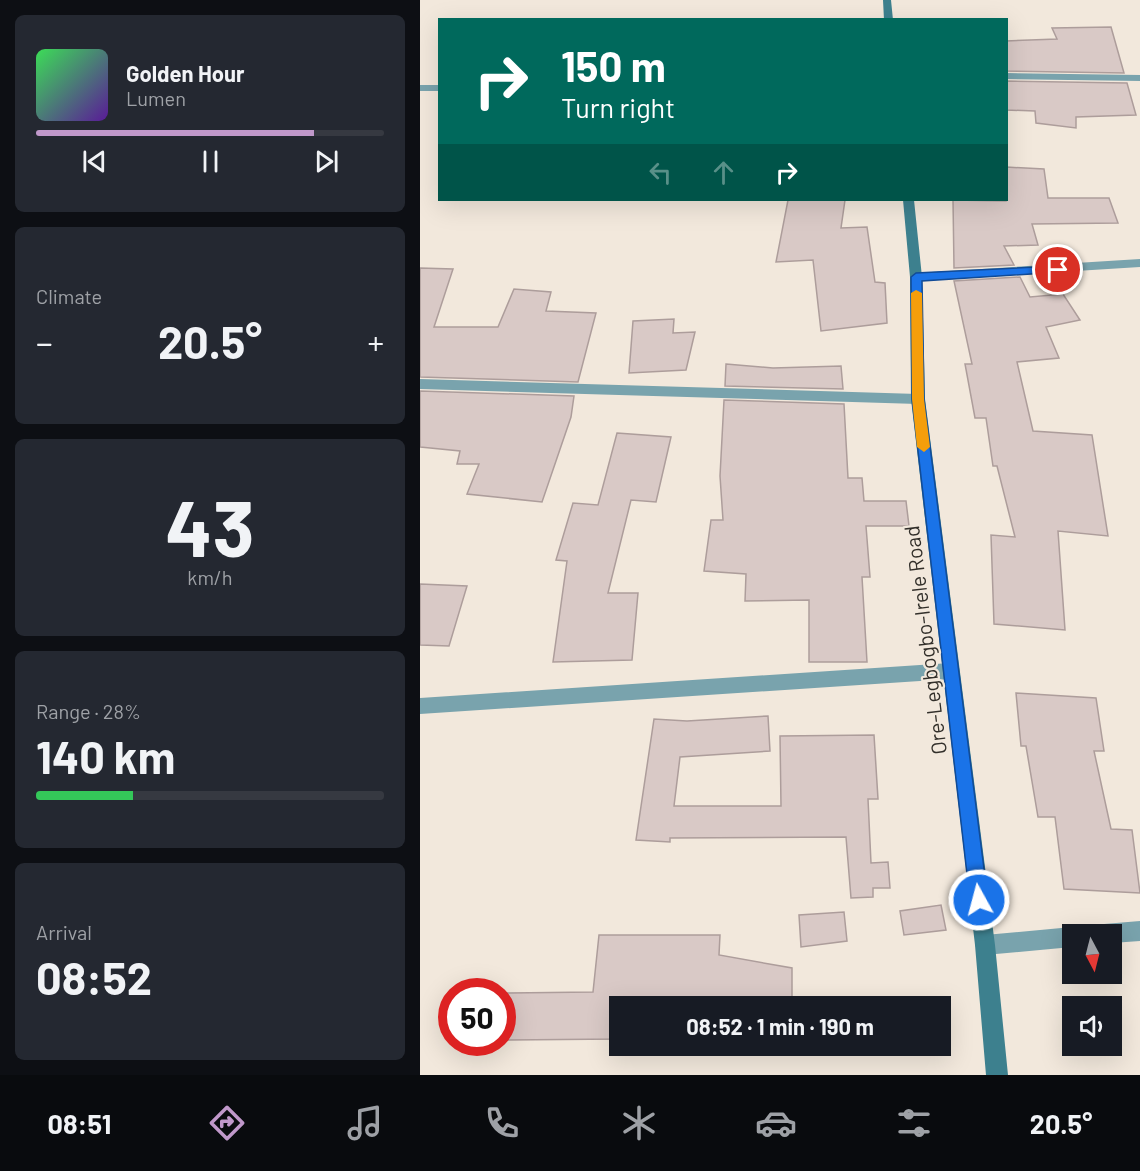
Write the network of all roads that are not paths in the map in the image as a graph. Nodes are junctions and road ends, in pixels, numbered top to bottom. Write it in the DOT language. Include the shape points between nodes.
graph roads {
  1 [pos="887,0"];
  2 [pos="889,18"];
  3 [pos="1008,76"];
  4 [pos="1140,78"];
  5 [pos="420,88"];
  6 [pos="438,88"];
  7 [pos="908,201"];
  8 [pos="1140,263"];
  9 [pos="916,277"];
  10 [pos="420,384"];
  11 [pos="918,399"];
  12 [pos="950,671"];
  13 [pos="420,706"];
  14 [pos="1140,931"];
  15 [pos="1122,932"];
  16 [pos="1062,938"];
  17 [pos="984,945"];
  18 [pos="996,1075"];
  1 -- 2 [label="main road"];
  3 -- 4 [label="street"];
  5 -- 6 [label="street"];
  7 -- 9 [label="main road, Ore-Legbogbo-Irele Road"];
  8 -- 9 [label="street"];
  9 -- 11 [label="main road, Ore-Legbogbo-Irele Road"];
  10 -- 11 [label="street"];
  11 -- 12 [label="main road, Ore-Legbogbo-Irele Road"];
  12 -- 13 [label="street"];
  12 -- 17 [label="main road, Ore-Legbogbo-Irele Road"];
  14 -- 15 [label="street"];
  16 -- 17 [label="street"];
  17 -- 18 [label="main road, Ore-Legbogbo-Irele Road"];
}
